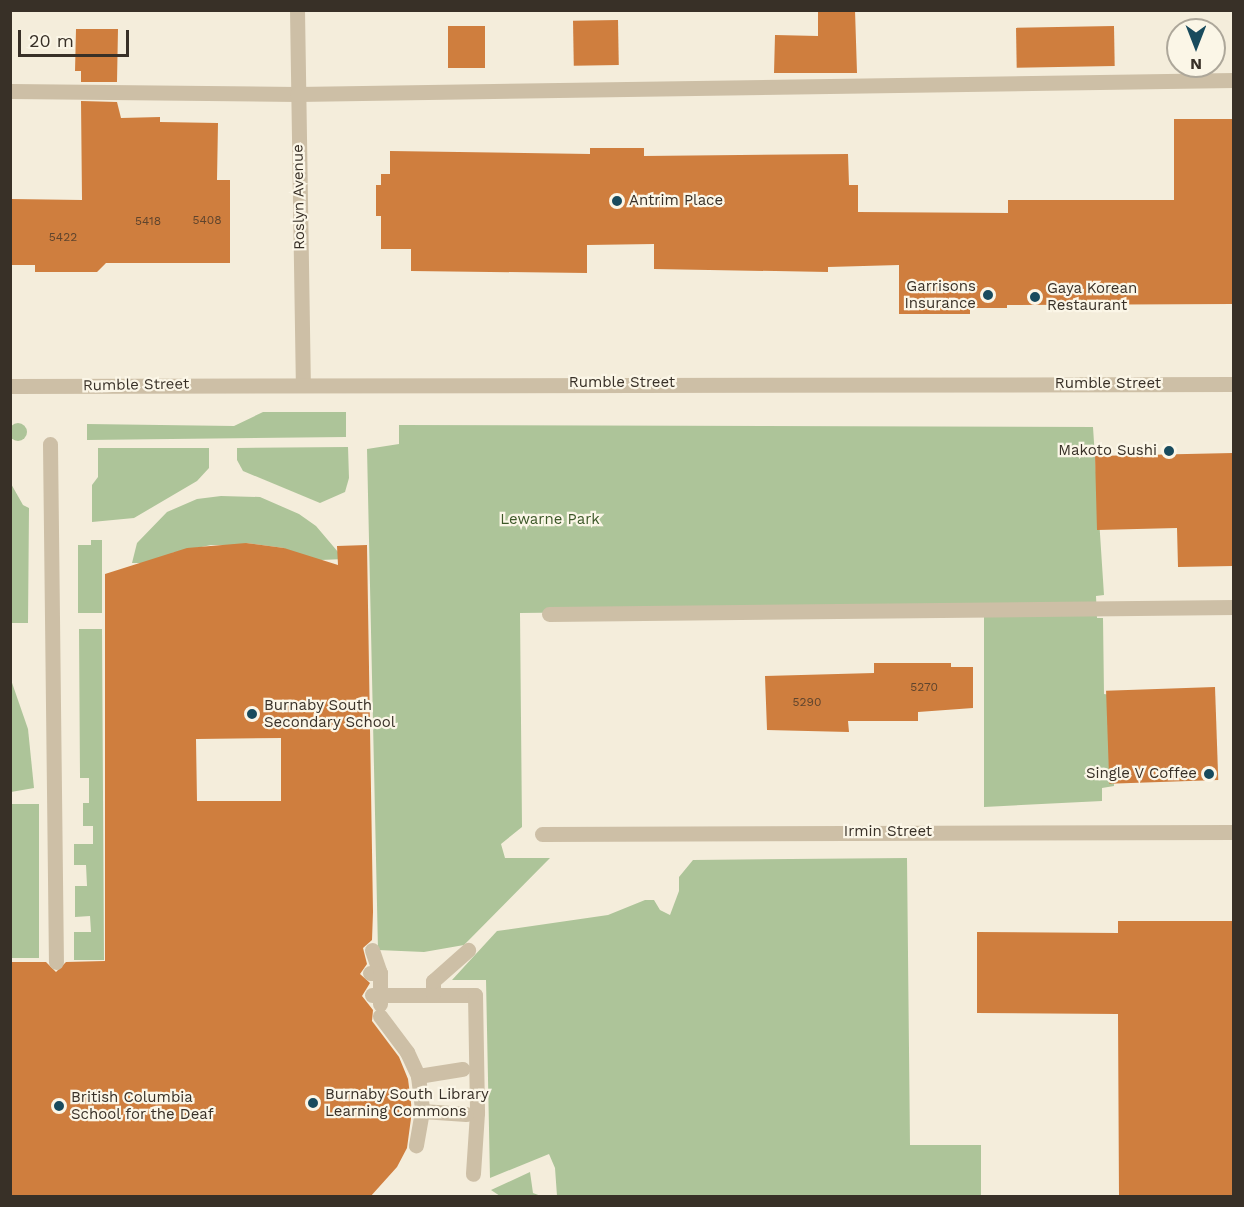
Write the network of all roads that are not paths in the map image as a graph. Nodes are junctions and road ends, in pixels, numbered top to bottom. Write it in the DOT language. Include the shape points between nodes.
graph roads {
  1 [pos="297,10"];
  2 [pos="1233,80"];
  3 [pos="10,91"];
  4 [pos="297,94"];
  5 [pos="303,383"];
  6 [pos="1233,384"];
  7 [pos="10,386"];
  8 [pos="50,444"];
  9 [pos="1233,607"];
  10 [pos="549,614"];
  11 [pos="1233,832"];
  12 [pos="542,834"];
  13 [pos="372,950"];
  14 [pos="468,950"];
  15 [pos="56,962"];
  16 [pos="433,995"];
  17 [pos="378,1004"];
  18 [pos="468,1066"];
  19 [pos="418,1076"];
  20 [pos="422,1111"];
  21 [pos="471,1114"];
  22 [pos="416,1146"];
  23 [pos="473,1174"];
  1 -- 4 [label="street, Roslyn Avenue"];
  2 -- 4 [label="street"];
  3 -- 4 [label="street"];
  4 -- 5 [label="street, Roslyn Avenue"];
  5 -- 6 [label="street, Rumble Street"];
  5 -- 7 [label="street, Rumble Street"];
  8 -- 15 [label="street"];
  9 -- 10 [label="street"];
  11 -- 12 [label="street, Irmin Street"];
  13 -- 17 [label="street"];
  14 -- 16 [label="street" via="433,981"];
  16 -- 17 [label="street"];
  16 -- 18 [label="street" via="474,995"];
  17 -- 19 [label="street"];
  18 -- 19 [label="street"];
  18 -- 21 [label="street"];
  19 -- 20 [label="street"];
  20 -- 21 [label="street"];
  20 -- 22 [label="street"];
  21 -- 23 [label="street"];
}
